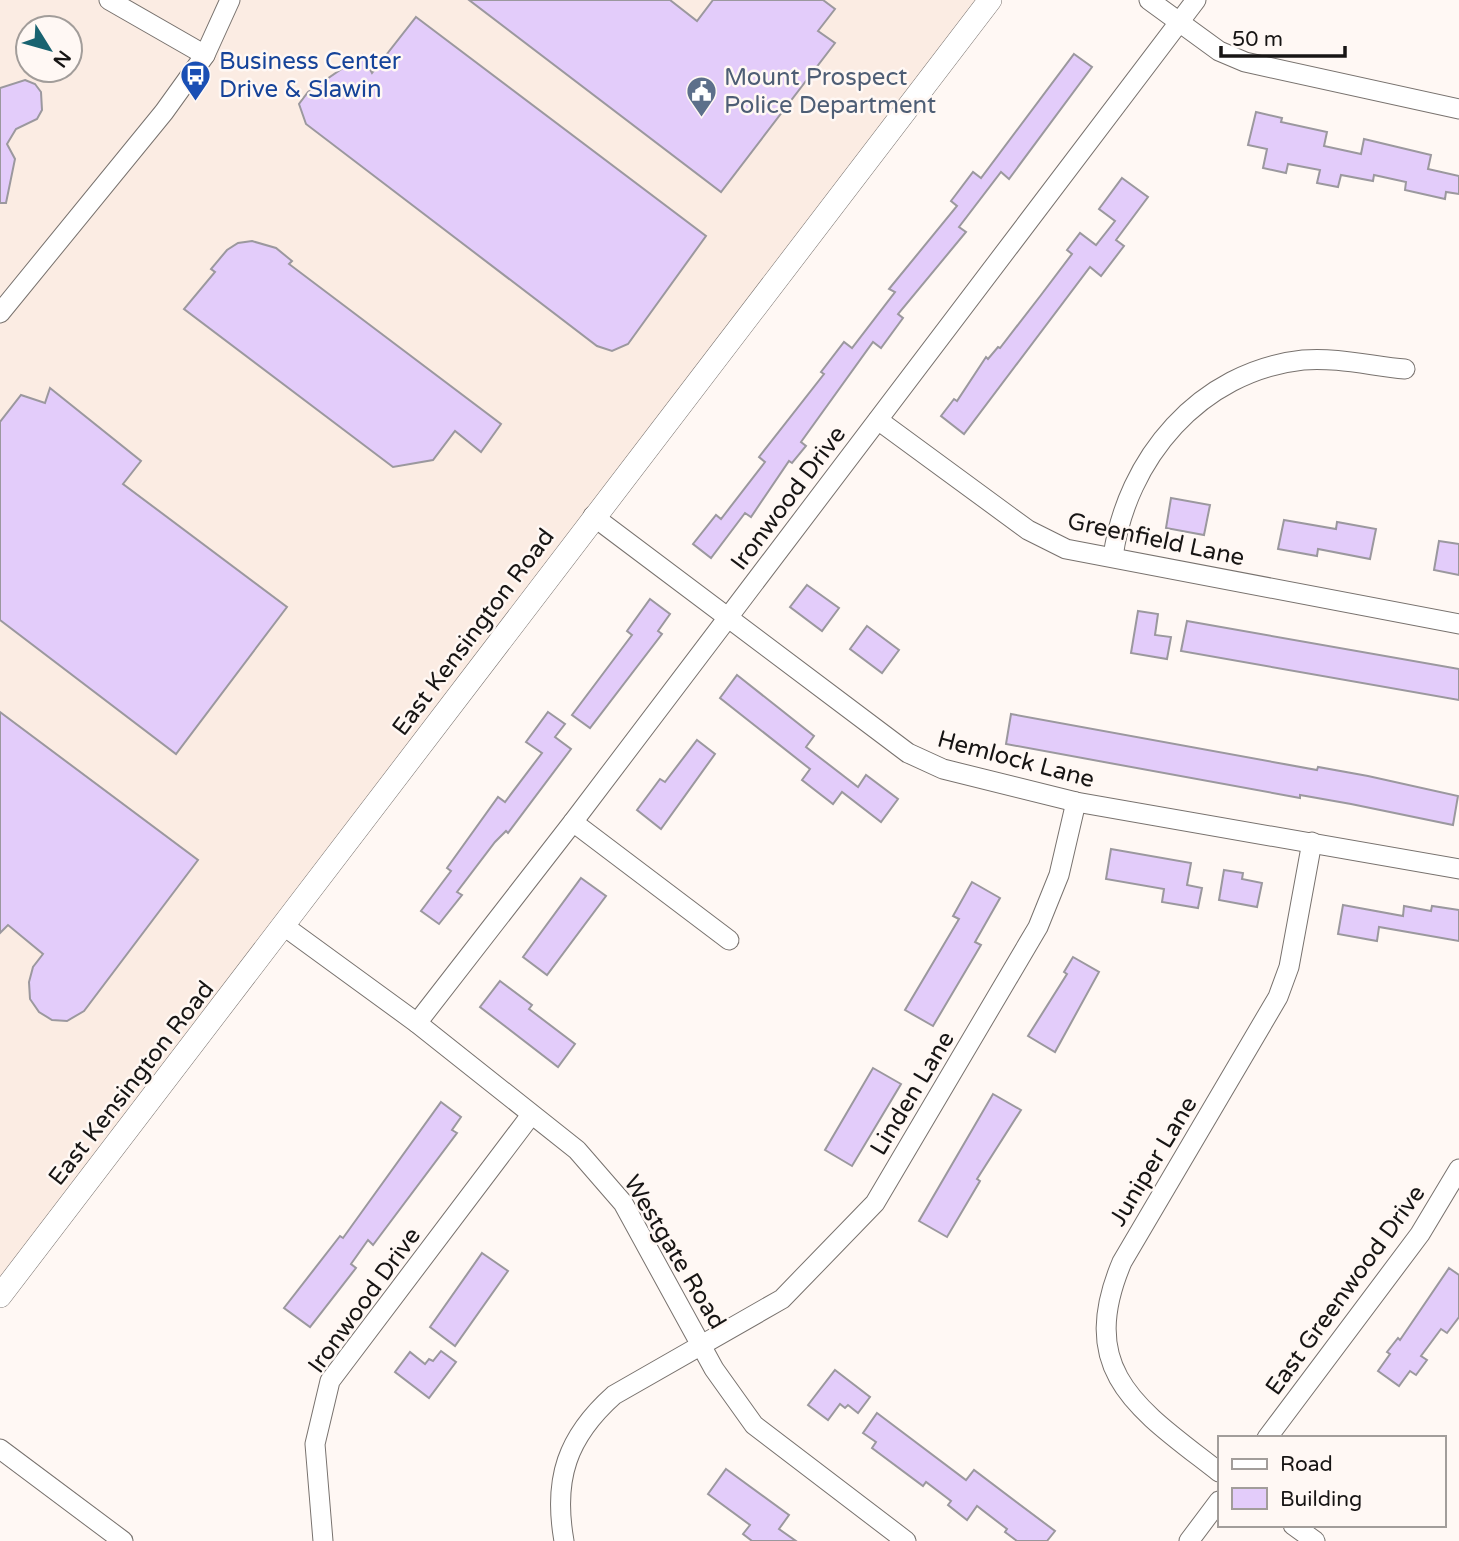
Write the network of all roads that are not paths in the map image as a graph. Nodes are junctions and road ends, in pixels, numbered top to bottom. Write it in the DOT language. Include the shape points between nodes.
graph roads {
  1 [pos="109,0"];
  2 [pos="230,0"];
  3 [pos="990,0"];
  4 [pos="1149,0"];
  5 [pos="1196,0"];
  6 [pos="1179,22"];
  7 [pos="205,55"];
  8 [pos="1459,109"];
  9 [pos="0,313"];
  10 [pos="1405,369"];
  11 [pos="878,420"];
  12 [pos="593,516"];
  13 [pos="1113,557"];
  14 [pos="727,618"];
  15 [pos="1459,624"];
  16 [pos="1076,802"];
  17 [pos="573,822"];
  18 [pos="1312,842"];
  19 [pos="1459,869"];
  20 [pos="284,926"];
  21 [pos="729,940"];
  22 [pos="416,1023"];
  23 [pos="531,1115"];
  24 [pos="1459,1170"];
  25 [pos="0,1296"];
  26 [pos="703,1345"];
  27 [pos="1268,1436"];
  28 [pos="0,1449"];
  29 [pos="1218,1471"];
  30 [pos="1218,1503"];
  31 [pos="1296,1527"];
  32 [pos="123,1541"];
  33 [pos="323,1541"];
  34 [pos="564,1541"];
  35 [pos="906,1541"];
  36 [pos="1189,1541"];
  37 [pos="1315,1541"];
  1 -- 7 [label="street"];
  2 -- 7 [label="street"];
  3 -- 12 [label="main road, East Kensington Road"];
  4 -- 6 [label="street"];
  5 -- 6 [label="street, Ironwood Drive"];
  6 -- 8 [label="street" via="1219,51 1245,62"];
  6 -- 11 [label="street, Ironwood Drive"];
  7 -- 9 [label="street"];
  10 -- 13 [label="street" via="1305,360 1255,372 1206,398 1163,435 1146,461 1123,507"];
  11 -- 13 [label="street, Greenfield Lane" via="1028,530 1066,549"];
  11 -- 14 [label="street, Ironwood Drive"];
  12 -- 14 [label="street, Hemlock Lane"];
  12 -- 20 [label="main road, East Kensington Road"];
  13 -- 15 [label="street, Greenfield Lane"];
  14 -- 16 [label="street, Hemlock Lane" via="917,758 976,779"];
  14 -- 17 [label="street, Ironwood Drive"];
  16 -- 18 [label="street, Hemlock Lane"];
  16 -- 26 [label="street, Linden Lane" via="1059,875 1038,928 875,1203 782,1299"];
  17 -- 21 [label="street"];
  17 -- 22 [label="street, Ironwood Drive"];
  18 -- 19 [label="street, Hemlock Lane"];
  18 -- 29 [label="street, Juniper Lane" via="1289,967 1278,997 1122,1262 1107,1310 1108,1350 1114,1372 1131,1398"];
  20 -- 22 [label="street, Westgate Road"];
  20 -- 25 [label="main road, East Kensington Road"];
  22 -- 23 [label="street, Westgate Road"];
  23 -- 26 [label="street, Westgate Road" via="577,1150 623,1203"];
  23 -- 33 [label="street, Ironwood Drive" via="330,1381 315,1444"];
  24 -- 27 [label="street, East Greenwood Drive" via="1420,1234"];
  26 -- 34 [label="street, Linden Lane" via="614,1395 590,1416 565,1465 559,1495"];
  26 -- 35 [label="street, Westgate Road" via="714,1369 754,1425"];
  28 -- 32 [label="street"];
  30 -- 36 [label="street"];
  31 -- 37 [label="street"];
}
